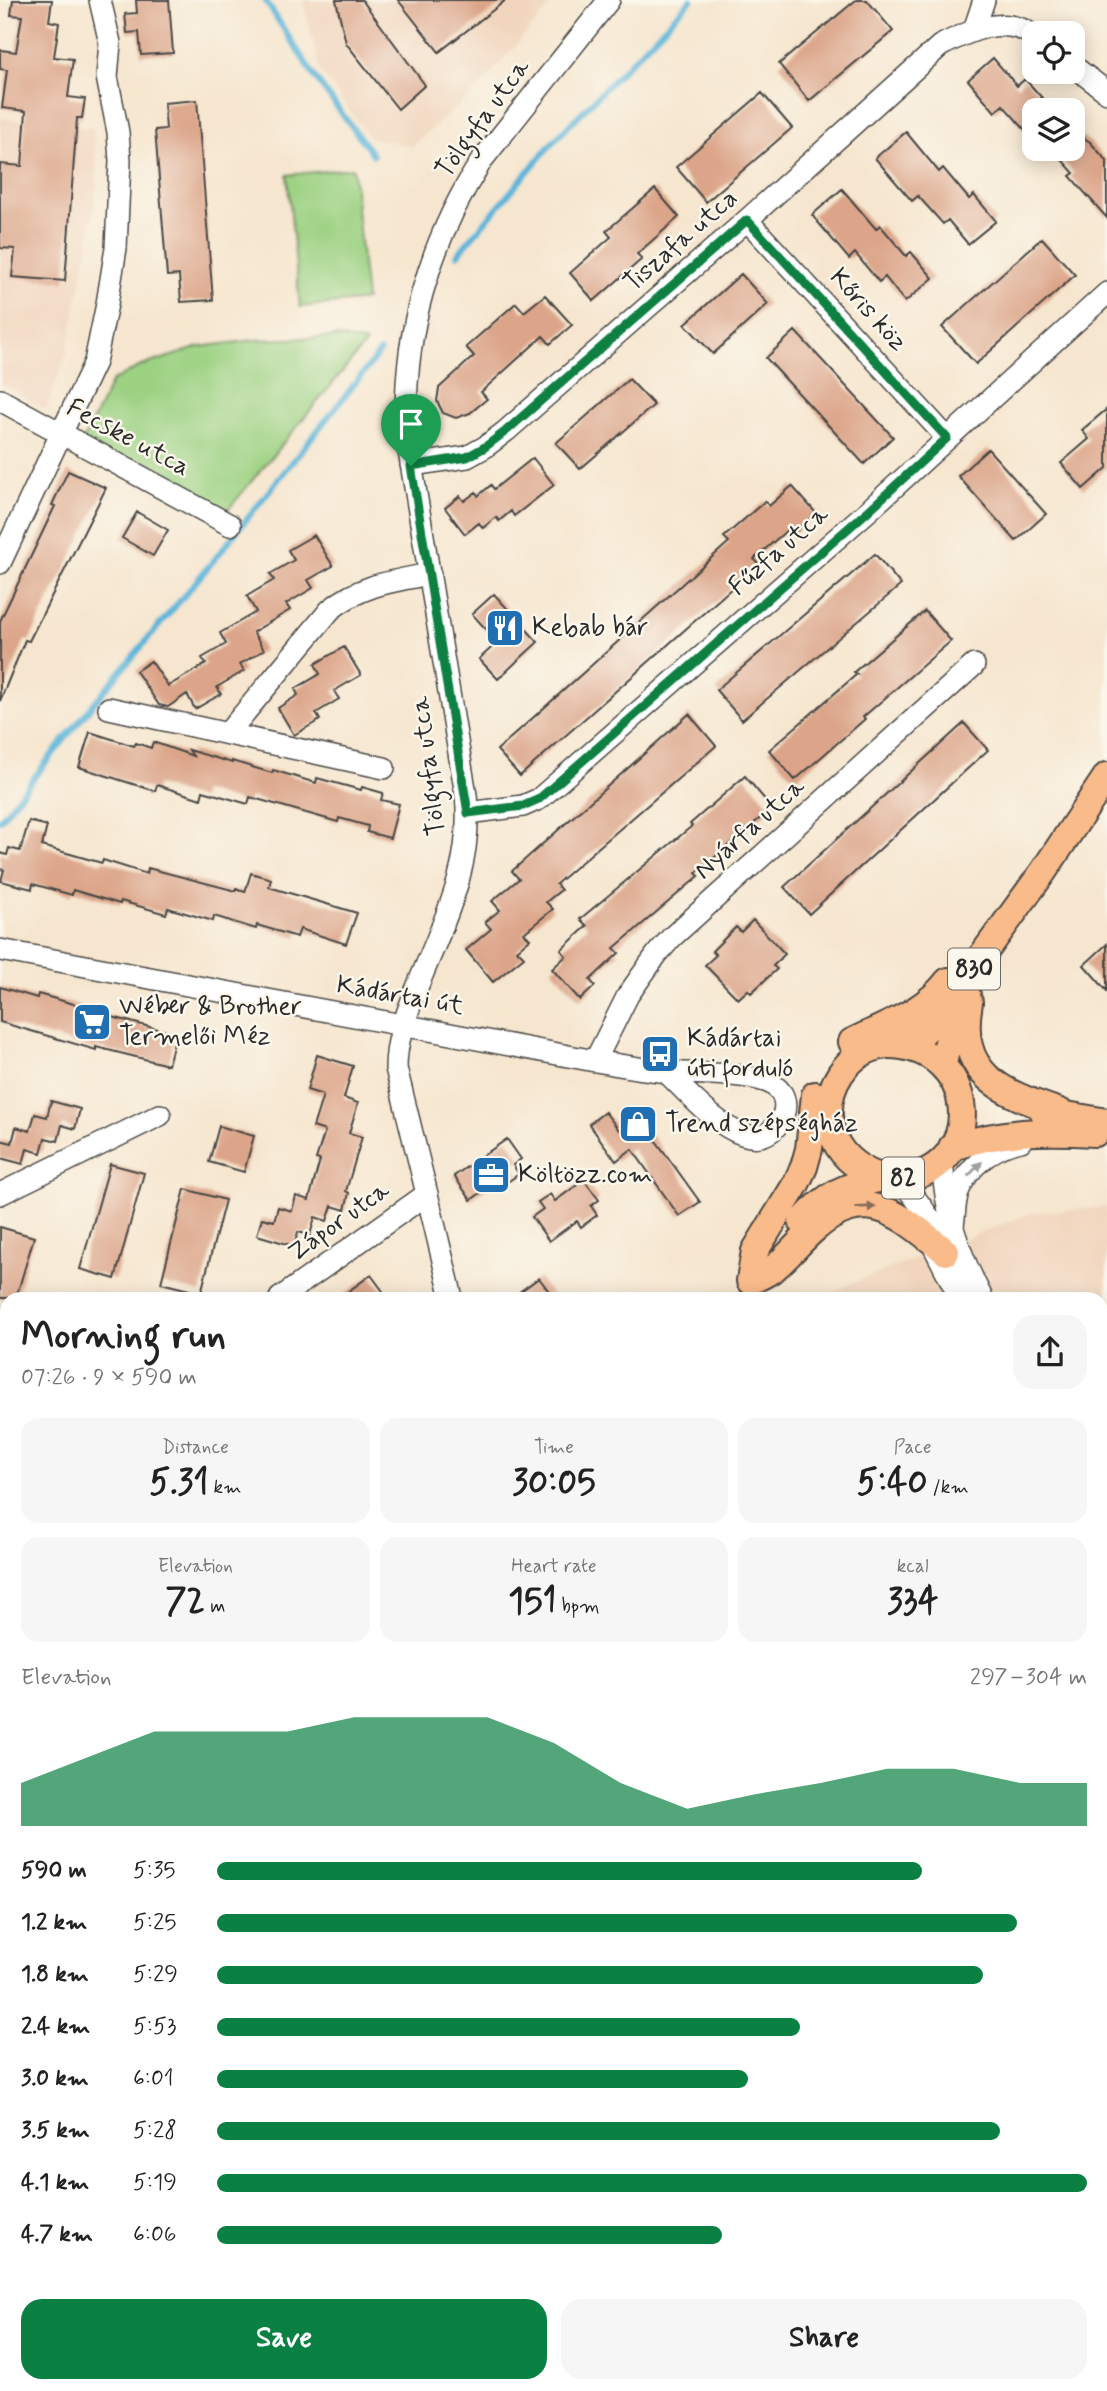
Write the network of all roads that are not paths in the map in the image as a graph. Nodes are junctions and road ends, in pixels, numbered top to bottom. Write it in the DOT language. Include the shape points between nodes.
graph roads {
  1 [pos="100,0"];
  2 [pos="609,0"];
  3 [pos="984,0"];
  4 [pos="974,30"];
  5 [pos="1022,30"];
  6 [pos="1085,75"];
  7 [pos="1107,92"];
  8 [pos="747,220"];
  9 [pos="1107,293"];
  10 [pos="0,400"];
  11 [pos="63,434"];
  12 [pos="947,438"];
  13 [pos="411,466"];
  14 [pos="230,525"];
  15 [pos="0,563"];
  16 [pos="430,574"];
  17 [pos="974,665"];
  18 [pos="109,708"];
  19 [pos="227,734"];
  20 [pos="384,768"];
  21 [pos="1107,776"];
  22 [pos="468,813"];
  23 [pos="1043,872"];
  24 [pos="0,950"];
  25 [pos="972,988"];
  26 [pos="402,1026"];
  27 [pos="888,1045"];
  28 [pos="596,1061"];
  29 [pos="947,1070"];
  30 [pos="666,1072"];
  31 [pos="160,1115"];
  32 [pos="1052,1121"];
  33 [pos="1107,1122"];
  34 [pos="829,1123"];
  35 [pos="1107,1133"];
  36 [pos="947,1154"];
  37 [pos="891,1178"];
  38 [pos="0,1194"];
  39 [pos="427,1194"];
  40 [pos="942,1241"];
  41 [pos="744,1290"];
  42 [pos="288,1292"];
  43 [pos="451,1292"];
  44 [pos="971,1292"];
  1 -- 11 [label="street" via="110,43 107,77 120,151 116,248 95,362"];
  2 -- 13 [label="street, Tölgyfa utca" via="482,160 447,224 411,334 405,381"];
  3 -- 4 [label="street"];
  4 -- 5 [label="street, Tiszafa utca" via="988,25"];
  4 -- 8 [label="street, Tiszafa utca" via="940,46"];
  6 -- 7 [label="street"];
  8 -- 12 [label="street, Kőris köz"];
  8 -- 13 [label="street, Tiszafa utca" via="485,447 467,457"];
  9 -- 12 [label="street, Fűzfa utca"];
  10 -- 11 [label="street, Fecske utca"];
  11 -- 14 [label="street, Fecske utca"];
  11 -- 15 [label="street"];
  12 -- 22 [label="street, Fűzfa utca" via="539,799 523,806"];
  13 -- 16 [label="street, Tölgyfa utca"];
  16 -- 19 [label="street" via="383,582 344,598"];
  16 -- 22 [label="street, Tölgyfa utca"];
  17 -- 28 [label="street, Nyárfa utca" via="672,937 628,995"];
  18 -- 19 [label="street, Tölgyfa utca"];
  19 -- 20 [label="street, Tölgyfa utca"];
  21 -- 23 [label="main road, 830"];
  22 -- 26 [label="street, Tölgyfa utca" via="465,857 457,886"];
  23 -- 25 [label="main road, 830" via="1032,898"];
  23 -- 27 [label="main road, 830" via="936,1019 916,1038"];
  23 -- 41 [label="main road, 830" via="994,919 938,996 849,1044 824,1069 813,1100 804,1167 755,1251"];
  24 -- 26 [label="street, Kádártai út"];
  25 -- 29 [label="main road, 830" via="947,1043"];
  25 -- 32 [label="main road" via="967,1033 984,1076"];
  26 -- 28 [label="street, Kádártai út"];
  26 -- 39 [label="street, Zápor utca" via="396,1068"];
  27 -- 29 [label="main road, 82" via="918,1048"];
  27 -- 34 [label="main road" via="860,1055 838,1076 831,1091"];
  28 -- 30 [label="street, Kádártai út"];
  29 -- 32 [label="main road, 82" via="979,1095"];
  29 -- 36 [label="main road, 82" via="959,1090 962,1119"];
  30 -- 30 [label="street, Kádártai út" via="739,1134 765,1134 784,1114 785,1101 770,1082"];
  31 -- 38 [label="street"];
  32 -- 33 [label="main road, 82"];
  32 -- 35 [label="main road, 82"];
  32 -- 36 [label="main road, 82" via="981,1138"];
  40 -- 32 [label="street, one-way" via="966,1177 996,1149 1033,1139"];
  34 -- 37 [label="main road, 82" via="842,1153 860,1168"];
  34 -- 41 [label="main road" via="819,1164 803,1198"];
  36 -- 37 [label="main road, 82" via="929,1170"];
  36 -- 40 [label="street"];
  37 -- 40 [label="street" via="917,1199"];
  37 -- 41 [label="main road, 82" via="852,1184 815,1207"];
  39 -- 42 [label="street, Zápor utca"];
  39 -- 43 [label="street"];
  41 -- 40 [label="main road, one-way" via="814,1229 853,1208 877,1206"];
  40 -- 44 [label="street"];
}
